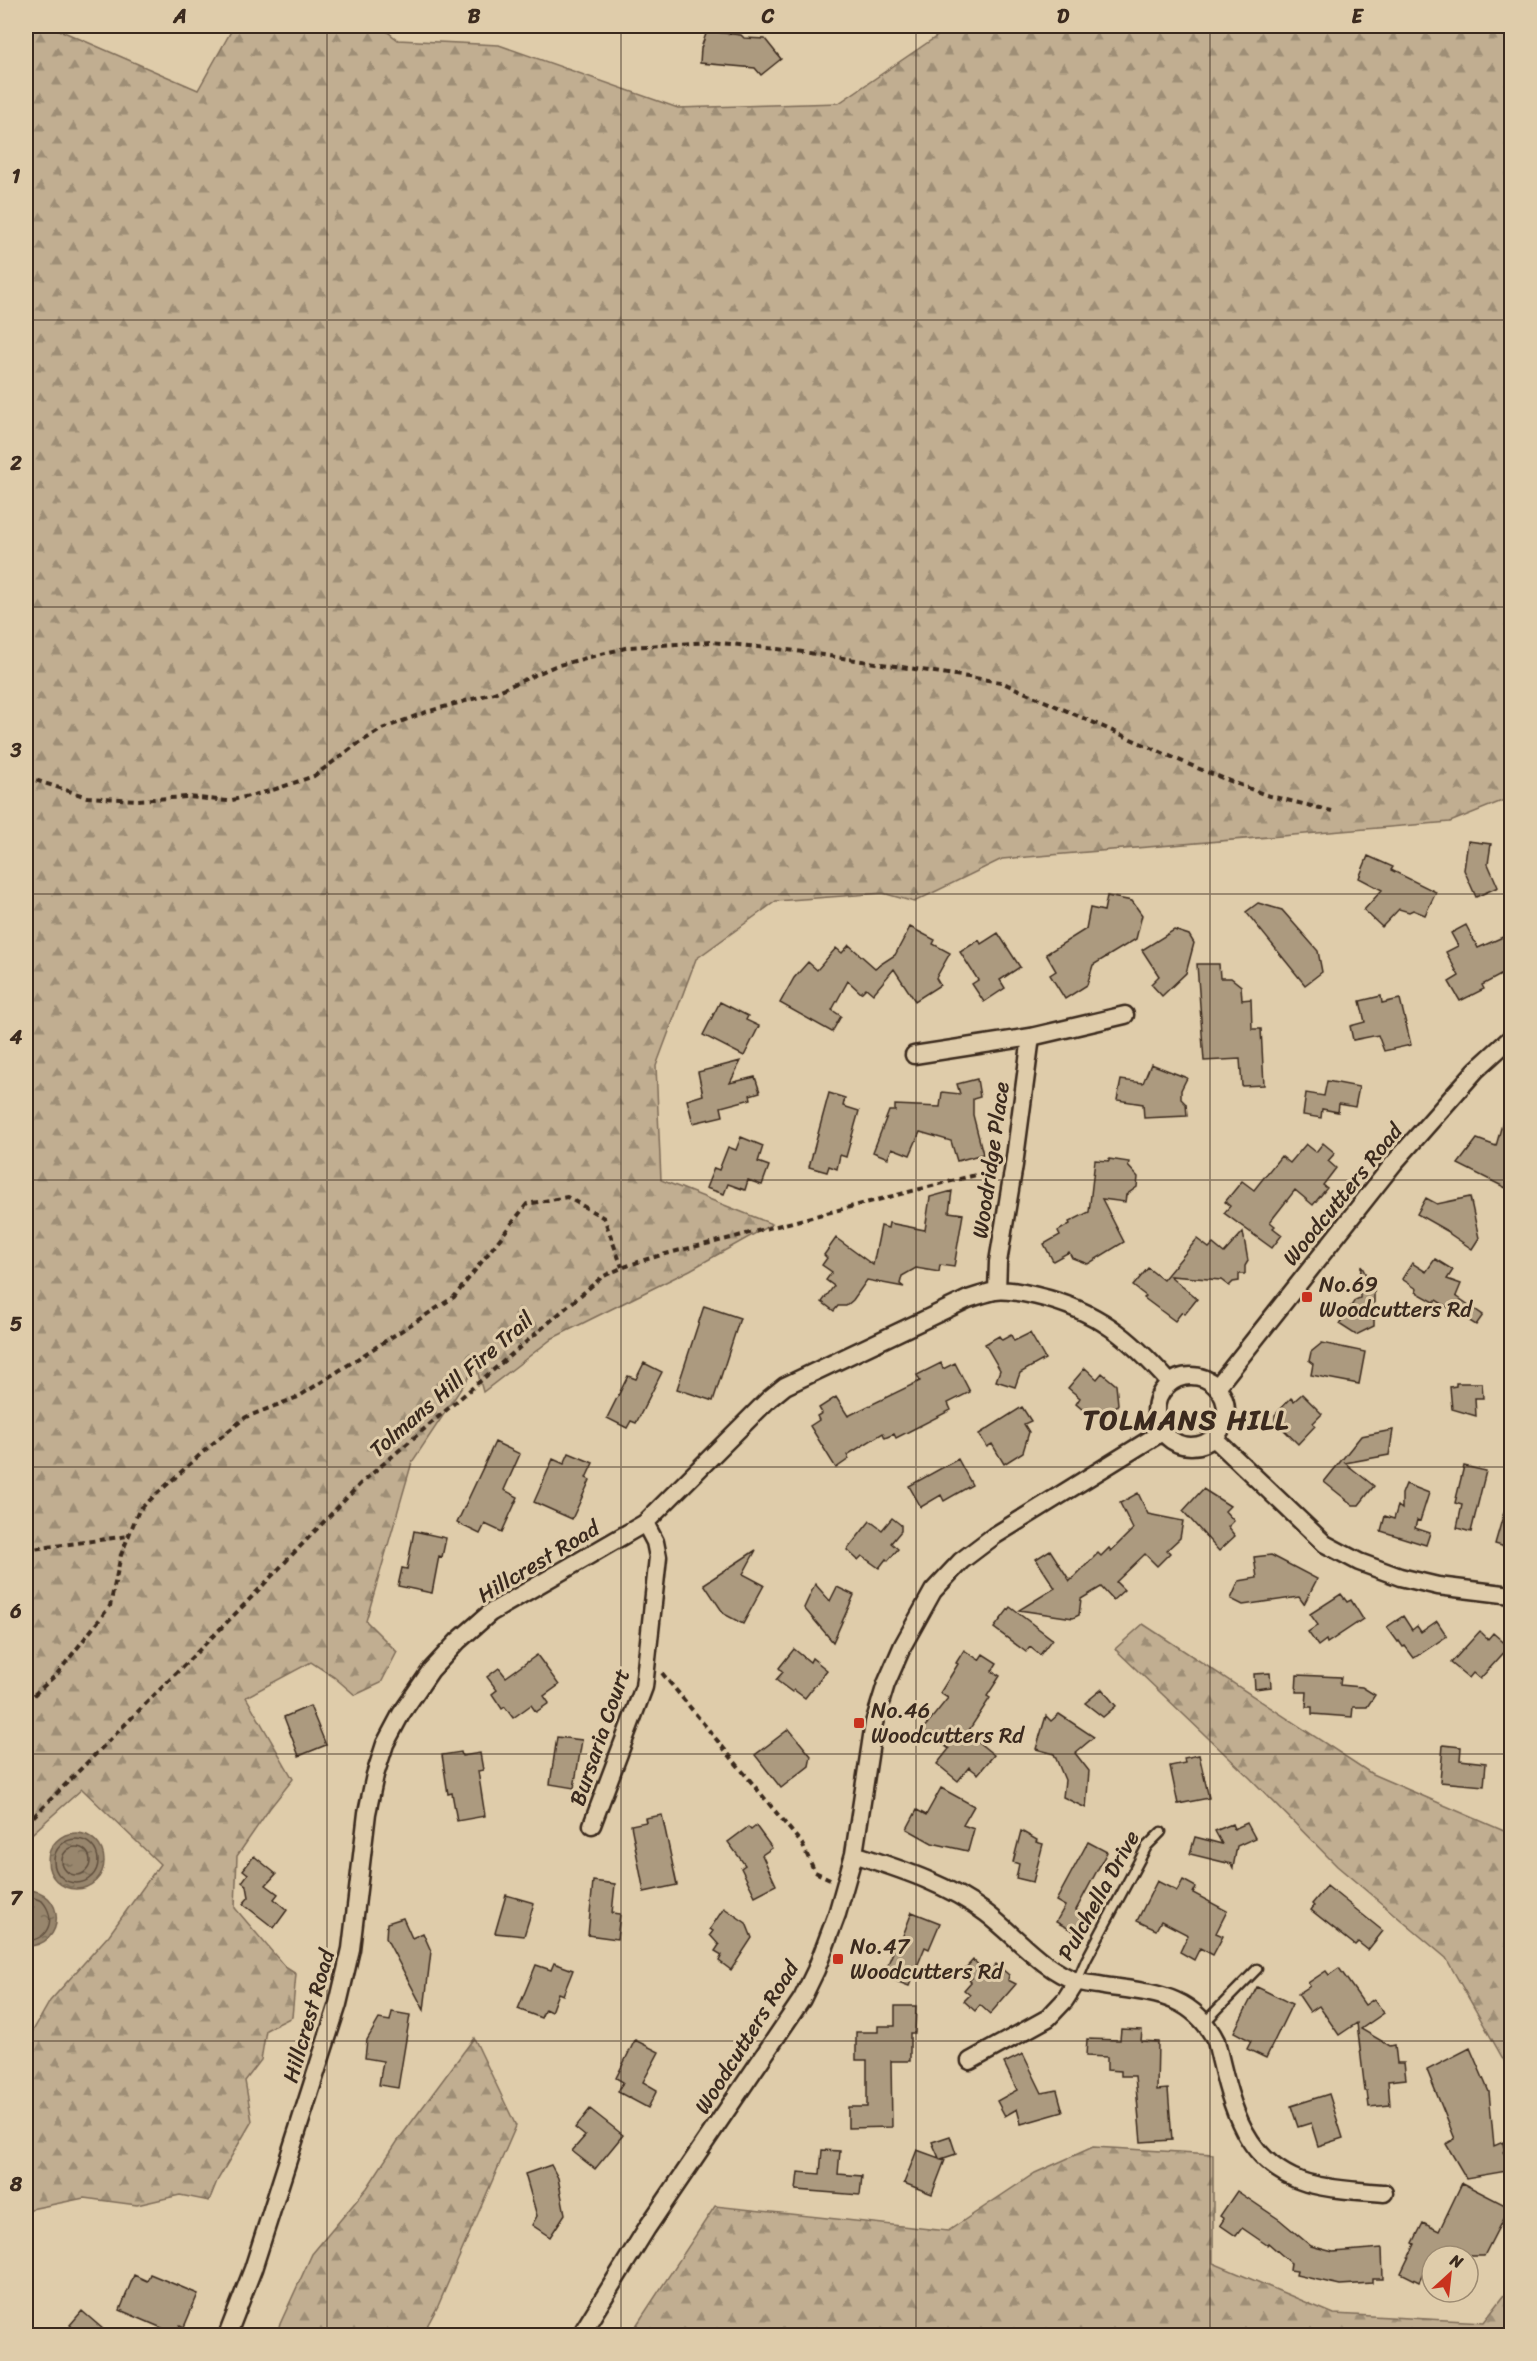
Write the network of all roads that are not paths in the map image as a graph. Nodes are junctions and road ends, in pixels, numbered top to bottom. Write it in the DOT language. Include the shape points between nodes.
graph roads {
  1 [pos="1125,1015"];
  2 [pos="1031,1037"];
  3 [pos="1512,1037"];
  4 [pos="914,1055"];
  5 [pos="997,1291"];
  6 [pos="1170,1383"];
  7 [pos="1217,1387"];
  8 [pos="1162,1432"];
  9 [pos="1214,1438"];
  10 [pos="645,1523"];
  11 [pos="1512,1595"];
  12 [pos="592,1825"];
  13 [pos="1161,1832"];
  14 [pos="854,1854"];
  15 [pos="1257,1969"];
  16 [pos="1077,1982"];
  17 [pos="1204,2022"];
  18 [pos="970,2061"];
  19 [pos="1384,2193"];
  20 [pos="227,2336"];
  21 [pos="580,2336"];
  1 -- 2 [label="street"];
  2 -- 4 [label="street"];
  2 -- 5 [label="street, Woodridge Place"];
  3 -- 7 [label="street, Woodcutters Road" via="1476,1070 1394,1163"];
  5 -- 6 [label="street, Hillcrest Road" via="1052,1299 1098,1318 1132,1344"];
  5 -- 10 [label="street, Hillcrest Road" via="968,1299 785,1386"];
  6 -- 7 [label="street" via="1190,1376"];
  6 -- 8 [label="street" via="1157,1400 1157,1422"];
  7 -- 9 [label="street" via="1226,1408 1225,1419"];
  8 -- 9 [label="street" via="1181,1445 1204,1444"];
  8 -- 14 [label="street, Woodcutters Road" via="994,1536 961,1561 933,1591 903,1645 874,1723"];
  9 -- 11 [label="street" via="1325,1544 1359,1563 1438,1586"];
  10 -- 12 [label="street, Bursaria Court" via="658,1557 644,1687"];
  10 -- 20 [label="street, Hillcrest Road" via="490,1613 431,1670 400,1714 375,1775 351,1949 338,2004 253,2269"];
  13 -- 16 [label="lane, Pulchella Drive" via="1147,1846"];
  14 -- 16 [label="street, Pulchella Drive" via="948,1889 986,1913 1042,1962"];
  14 -- 21 [label="street, Woodcutters Road" via="837,1914 802,1999 646,2228"];
  15 -- 17 [label="lane"];
  16 -- 17 [label="street, Pulchella Drive" via="1170,1998 1194,2011"];
  16 -- 18 [label="street" via="1048,2018"];
  17 -- 19 [label="street, Pulchella Drive" via="1216,2041 1235,2112 1264,2158 1277,2169 1308,2183"];
}
